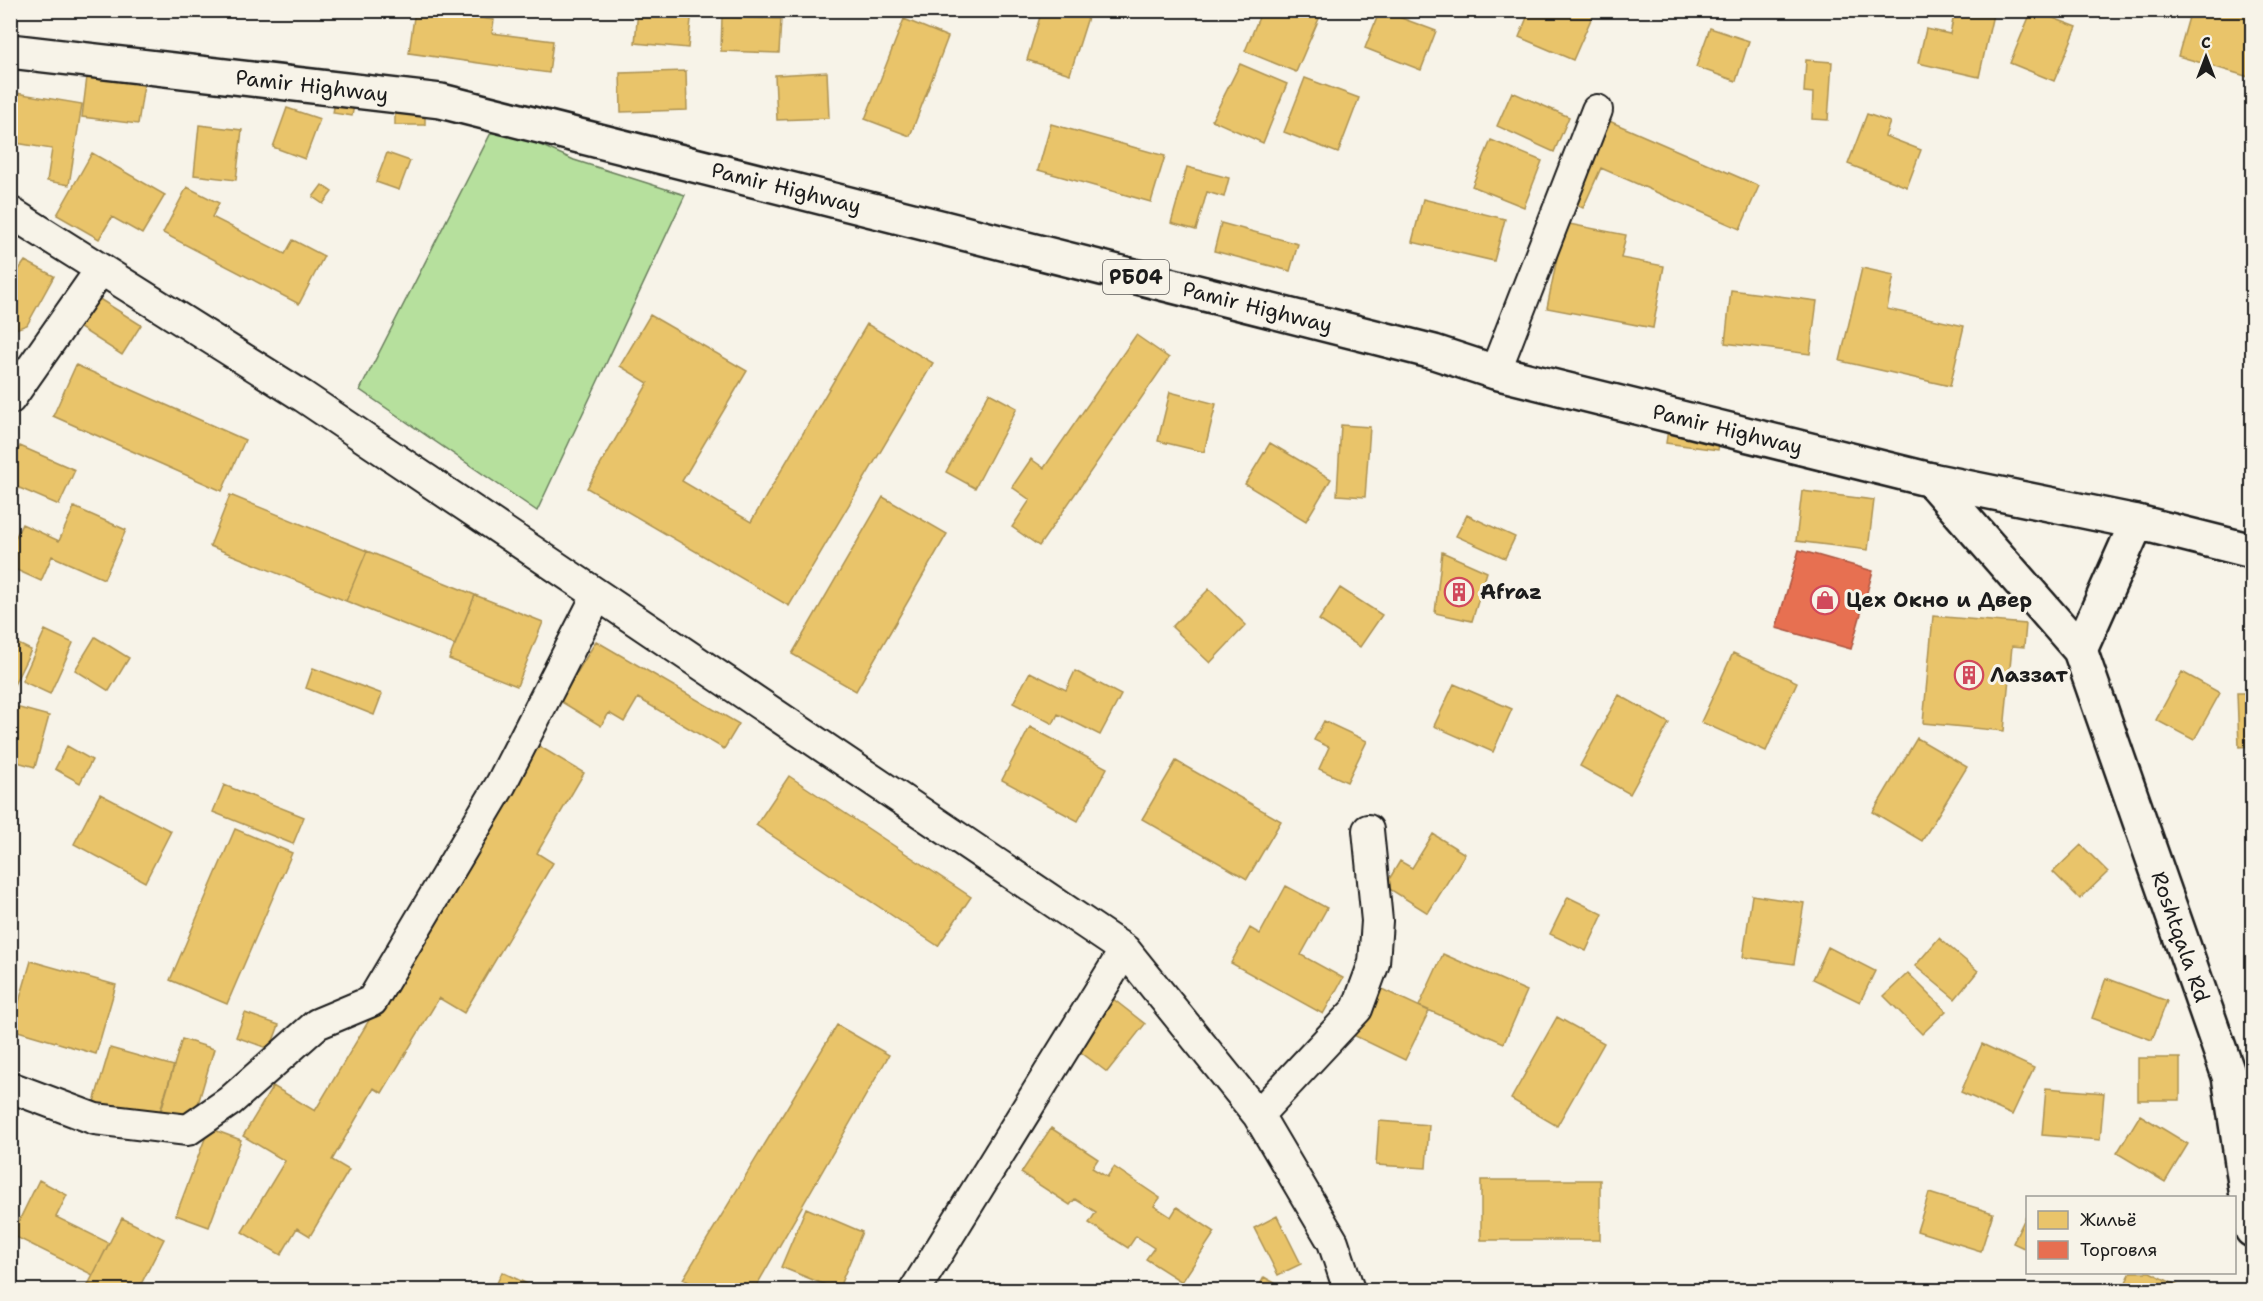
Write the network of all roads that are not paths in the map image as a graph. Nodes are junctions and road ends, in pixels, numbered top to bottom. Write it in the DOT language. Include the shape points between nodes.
graph roads {
  1 [pos="10,51"];
  2 [pos="1597,110"];
  3 [pos="10,212"];
  4 [pos="101,269"];
  5 [pos="1495,372"];
  6 [pos="10,399"];
  7 [pos="1931,480"];
  8 [pos="2137,522"];
  9 [pos="2253,551"];
  10 [pos="597,596"];
  11 [pos="2080,650"];
  12 [pos="1368,830"];
  13 [pos="1125,950"];
  14 [pos="10,1087"];
  15 [pos="1258,1115"];
  16 [pos="2253,1230"];
  17 [pos="915,1290"];
  18 [pos="1349,1290"];
  1 -- 5 [label="main road, Pamir Highway / РБ04" via="441,101 1434,352"];
  2 -- 5 [label="street"];
  3 -- 4 [label="street"];
  4 -- 6 [label="street"];
  4 -- 10 [label="street" via="304,397"];
  5 -- 7 [label="main road, Pamir Highway / РБ04"];
  7 -- 8 [label="main road, Pamir Highway / РБ04"];
  7 -- 11 [label="main road, Roshtqala Rd"];
  8 -- 9 [label="main road, Pamir Highway / РБ04"];
  8 -- 11 [label="main road"];
  10 -- 13 [label="street"];
  10 -- 14 [label="street" via="501,784 372,1001 317,1024 230,1101 188,1130 95,1119"];
  11 -- 16 [label="main road, Roshtqala Rd" via="2229,1076"];
  12 -- 15 [label="street" via="1377,921 1374,963 1358,1009"];
  13 -- 15 [label="street"];
  13 -- 17 [label="street"];
  15 -- 18 [label="street" via="1333,1242"];
}
